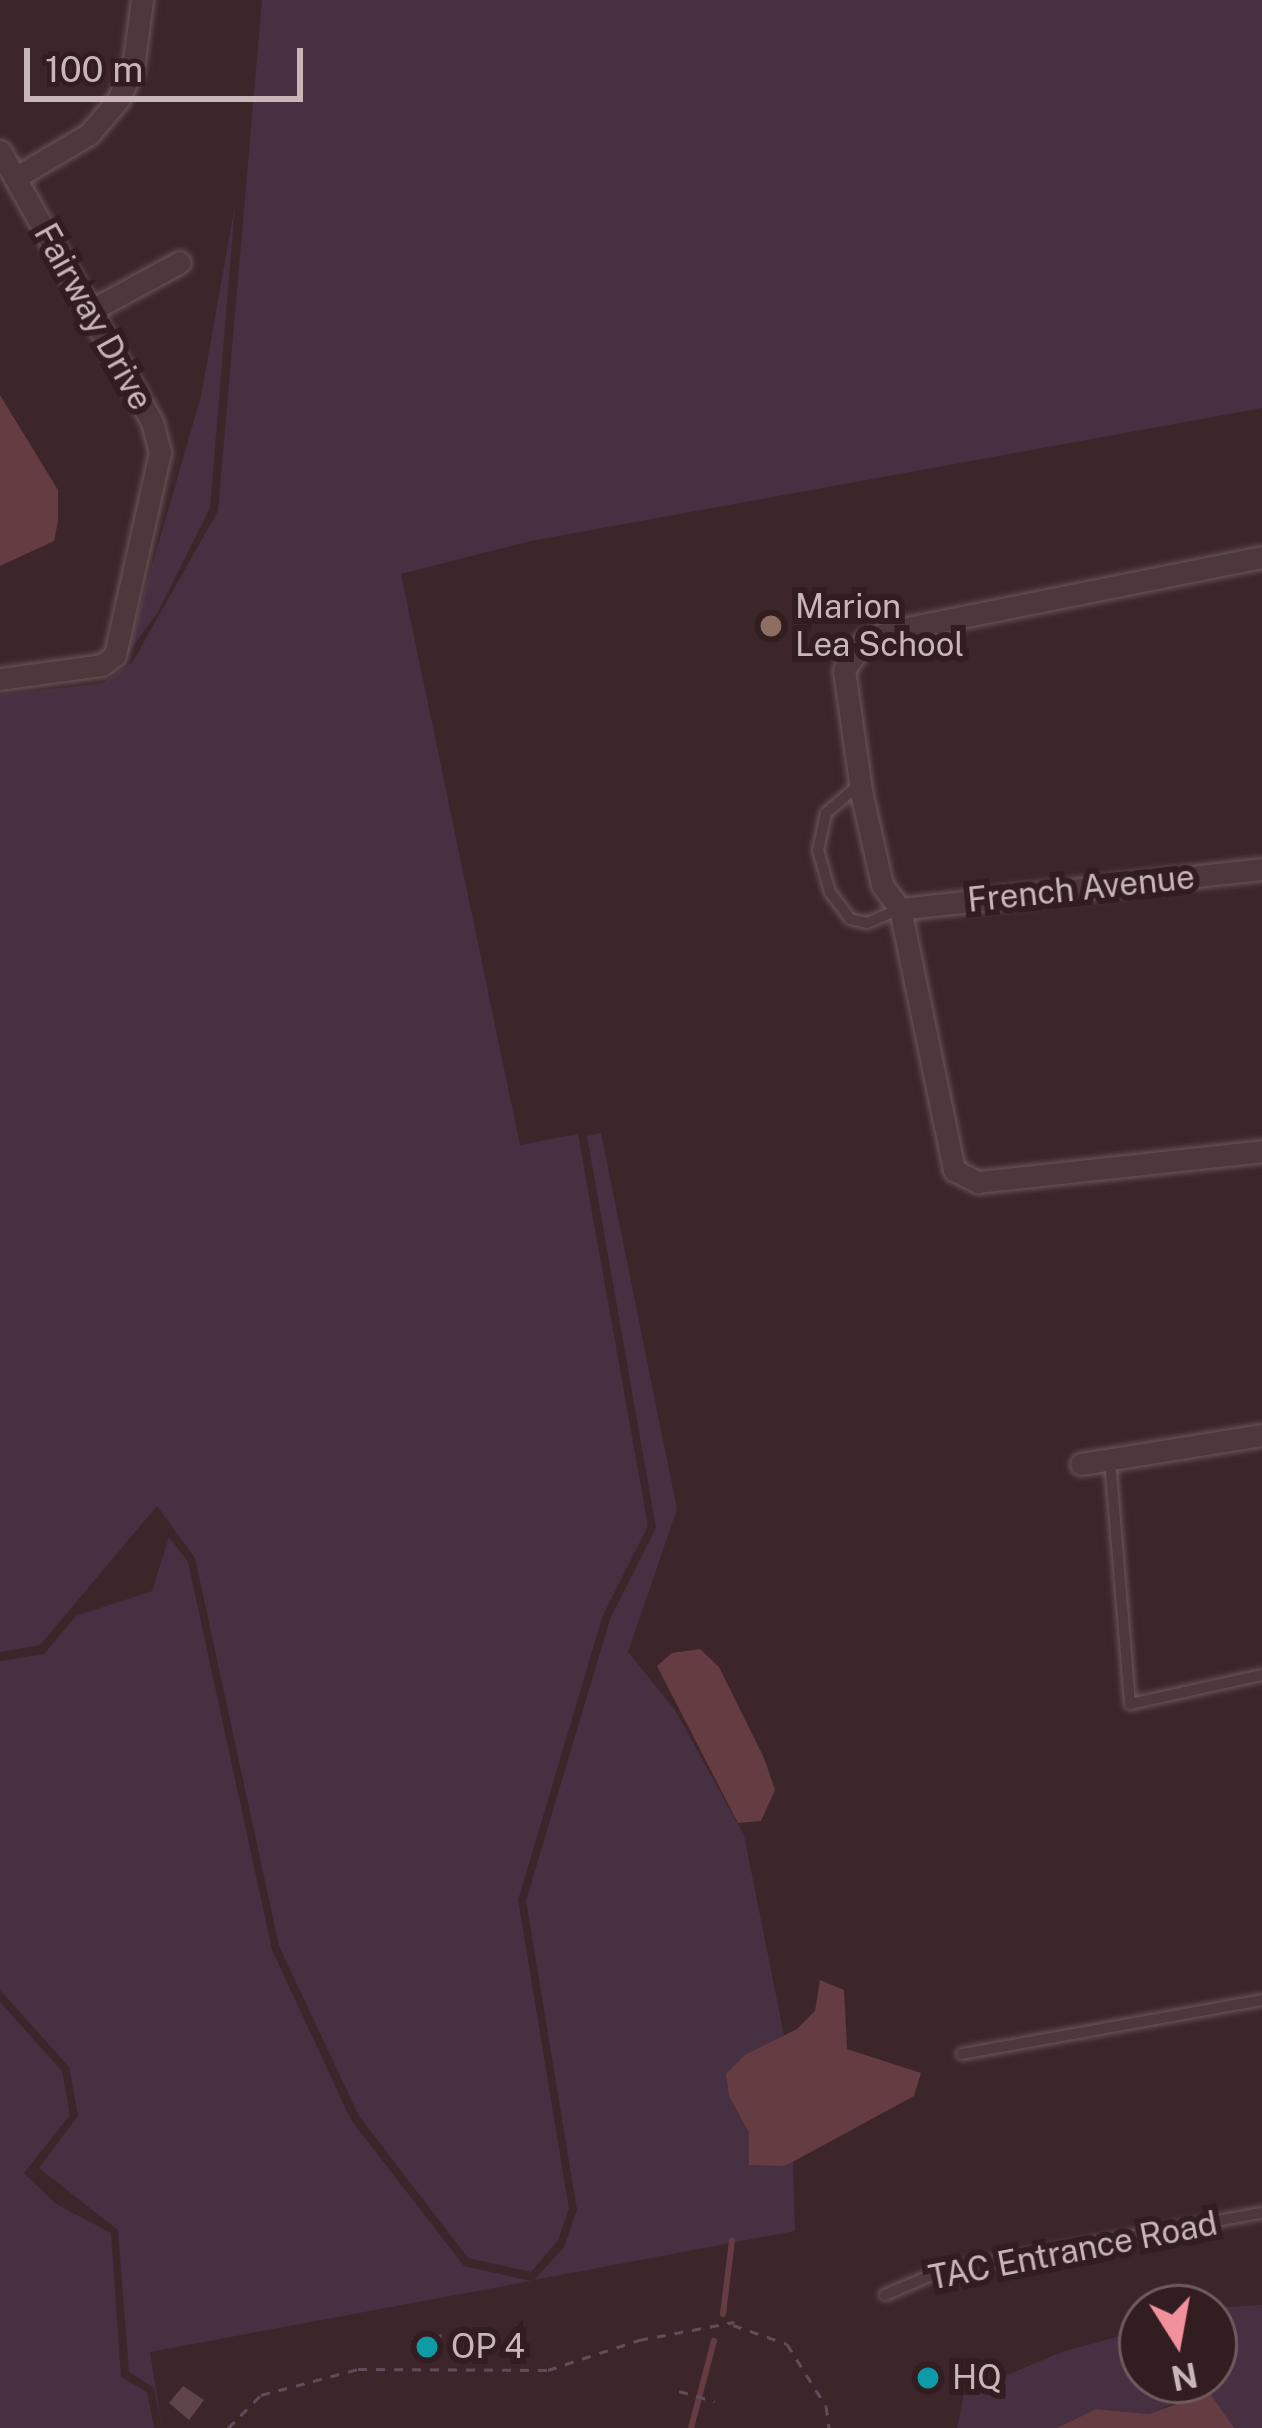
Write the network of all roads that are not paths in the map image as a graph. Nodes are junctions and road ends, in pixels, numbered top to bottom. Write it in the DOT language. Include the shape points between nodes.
graph roads {
  1 [pos="142,0"];
  2 [pos="0,151"];
  3 [pos="15,178"];
  4 [pos="180,262"];
  5 [pos="90,311"];
  6 [pos="1262,557"];
  7 [pos="0,679"];
  8 [pos="860,784"];
  9 [pos="1262,869"];
  10 [pos="900,909"];
  11 [pos="1262,1151"];
  12 [pos="1262,1435"];
  13 [pos="1109,1460"];
  14 [pos="1081,1464"];
  15 [pos="1262,1675"];
  16 [pos="1262,2000"];
  17 [pos="962,2054"];
  18 [pos="1262,2213"];
  19 [pos="885,2295"];
  1 -- 3 [label="street" via="133,68 118,100 89,134"];
  2 -- 3 [label="street, Fairway Drive"];
  3 -- 5 [label="street, Fairway Drive"];
  4 -- 5 [label="street"];
  5 -- 7 [label="street, Fairway Drive" via="152,422 160,452 122,643 102,664"];
  6 -- 8 [label="street" via="898,630 860,645 844,670"];
  8 -- 10 [label="street" via="882,885"];
  8 -- 10 [label="lane" via="826,813 818,850 830,892 850,919 867,923"];
  9 -- 10 [label="street, French Avenue"];
  10 -- 11 [label="street" via="946,1156 964,1178"];
  12 -- 13 [label="street"];
  13 -- 14 [label="street"];
  13 -- 15 [label="lane" via="1130,1704"];
  16 -- 17 [label="lane"];
  18 -- 19 [label="lane, TAC Entrance Road" via="939,2272"];
}
